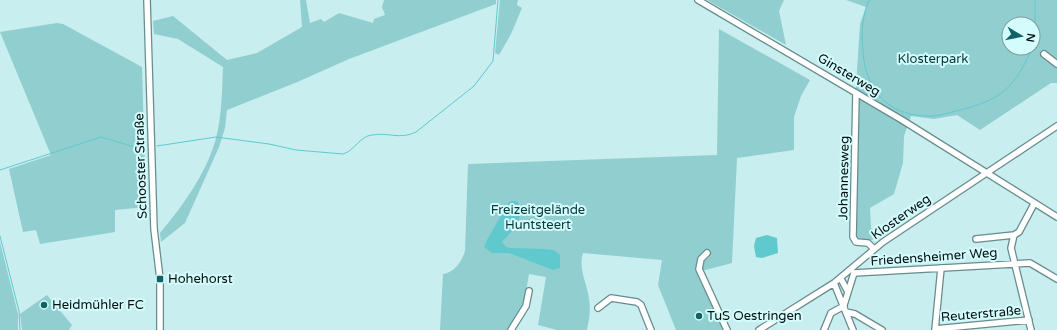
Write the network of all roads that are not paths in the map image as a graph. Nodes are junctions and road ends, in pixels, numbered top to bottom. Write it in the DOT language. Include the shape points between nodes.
graph roads {
  1 [pos="147,0"];
  2 [pos="698,0"];
  3 [pos="1044,54"];
  4 [pos="1057,64"];
  5 [pos="856,93"];
  6 [pos="1057,126"];
  7 [pos="987,172"];
  8 [pos="1034,204"];
  9 [pos="1057,217"];
  10 [pos="1014,235"];
  11 [pos="976,239"];
  12 [pos="874,249"];
  13 [pos="707,254"];
  14 [pos="1015,262"];
  15 [pos="941,268"];
  16 [pos="853,271"];
  17 [pos="841,279"];
  18 [pos="1057,279"];
  19 [pos="834,283"];
  20 [pos="529,291"];
  21 [pos="848,292"];
  22 [pos="598,308"];
  23 [pos="845,309"];
  24 [pos="1029,320"];
  25 [pos="935,329"];
  26 [pos="160,330"];
  27 [pos="511,330"];
  28 [pos="651,330"];
  29 [pos="727,330"];
  30 [pos="760,330"];
  31 [pos="824,330"];
  32 [pos="853,330"];
  33 [pos="882,330"];
  34 [pos="1031,330"];
  1 -- 26 [label="street, Schooster Straße" via="154,222 160,279"];
  2 -- 5 [label="street, Ginsterweg"];
  3 -- 4 [label="street"];
  5 -- 7 [label="street, Ginsterweg"];
  5 -- 12 [label="street, Johannesweg" via="853,237 856,242 868,243"];
  6 -- 7 [label="street, Klosterweg"];
  7 -- 8 [label="street, Ginsterweg"];
  7 -- 12 [label="street, Klosterweg"];
  8 -- 9 [label="street, Ginsterweg"];
  8 -- 10 [label="street" via="1019,232"];
  10 -- 11 [label="street"];
  10 -- 14 [label="street" via="1011,248"];
  12 -- 16 [label="street, Klosterweg"];
  13 -- 29 [label="street" via="701,259 699,269"];
  14 -- 15 [label="street, Friedensheimer Weg"];
  14 -- 18 [label="street, Friedensheimer Weg" via="1030,263"];
  14 -- 24 [label="street"];
  15 -- 16 [label="street, Friedensheimer Weg"];
  15 -- 25 [label="street"];
  16 -- 17 [label="street, Klosterweg"];
  16 -- 21 [label="street"];
  17 -- 19 [label="street, Klosterweg"];
  17 -- 21 [label="street"];
  19 -- 23 [label="street"];
  19 -- 30 [label="street, Klosterweg"];
  20 -- 27 [label="street" via="526,306"];
  21 -- 23 [label="street"];
  22 -- 28 [label="street" via="611,298 637,302 641,305"];
  23 -- 31 [label="street" via="831,313"];
  23 -- 32 [label="street"];
  23 -- 33 [label="street"];
  24 -- 25 [label="street, Reuterstraße"];
  24 -- 34 [label="street"];
}
